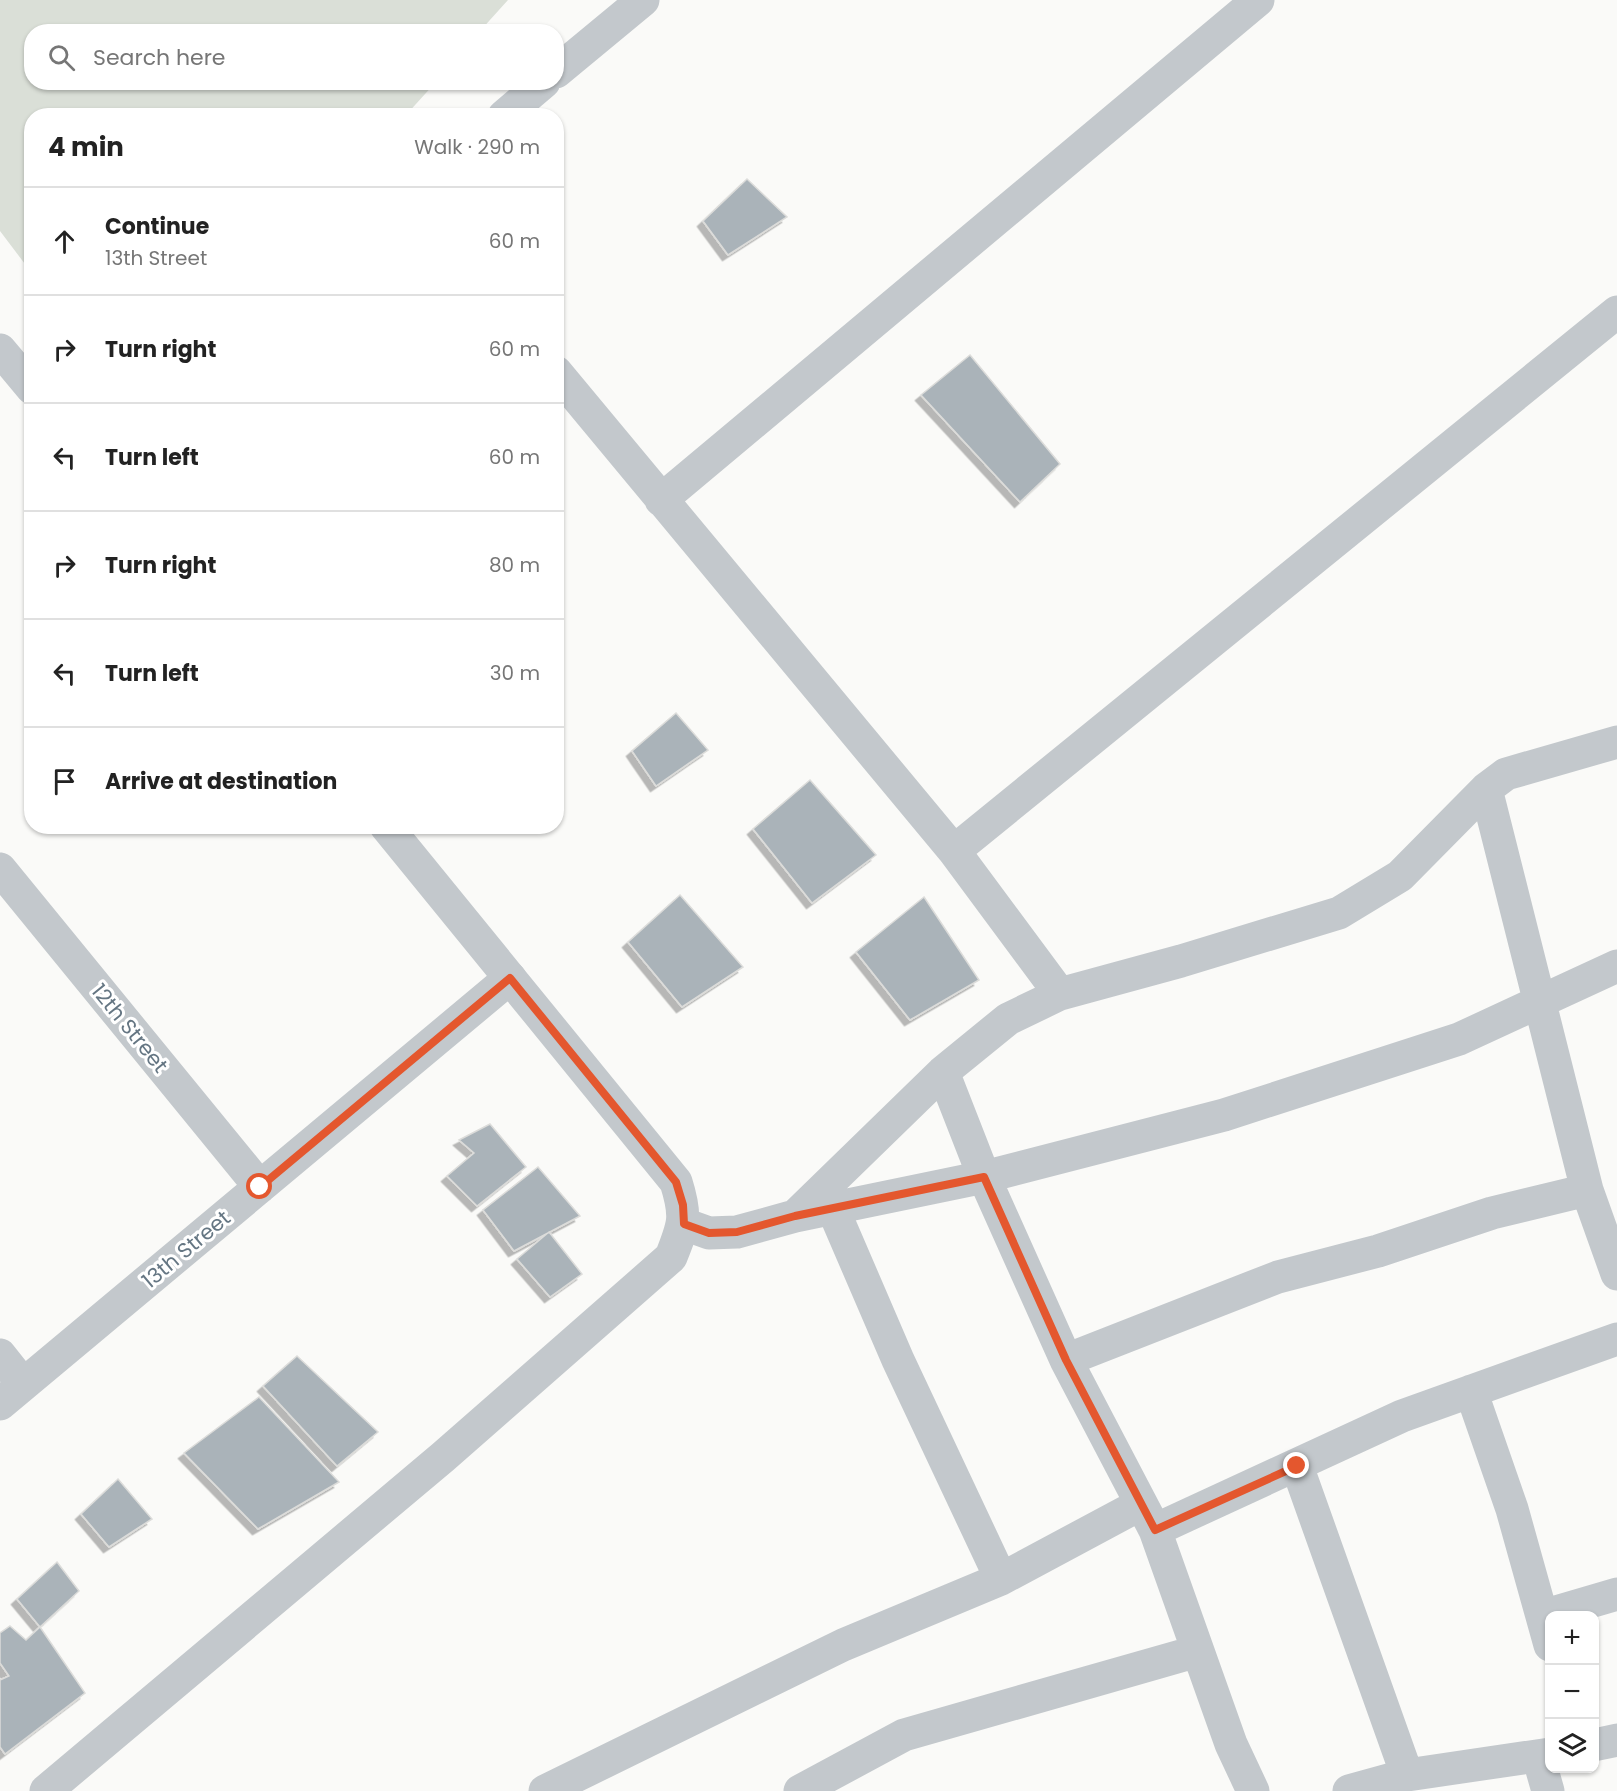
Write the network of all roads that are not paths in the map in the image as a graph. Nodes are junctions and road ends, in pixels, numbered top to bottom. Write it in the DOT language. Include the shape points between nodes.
graph roads {
  1 [pos="643,0"];
  2 [pos="1258,0"];
  3 [pos="564,65"];
  4 [pos="535,90"];
  5 [pos="513,108"];
  6 [pos="1617,312"];
  7 [pos="0,350"];
  8 [pos="24,378"];
  9 [pos="564,382"];
  10 [pos="661,500"];
  11 [pos="1617,742"];
  12 [pos="1486,789"];
  13 [pos="393,834"];
  14 [pos="954,851"];
  15 [pos="0,869"];
  16 [pos="1617,966"];
  17 [pos="510,978"];
  18 [pos="1060,994"];
  19 [pos="1539,1002"];
  20 [pos="943,1072"];
  21 [pos="984,1177"];
  22 [pos="260,1187"];
  23 [pos="1587,1190"];
  24 [pos="833,1209"];
  25 [pos="795,1216"];
  26 [pos="684,1224"];
  27 [pos="1617,1272"];
  28 [pos="1617,1339"];
  29 [pos="0,1355"];
  30 [pos="1066,1360"];
  31 [pos="1471,1391"];
  32 [pos="12,1394"];
  33 [pos="1297,1466"];
  34 [pos="1148,1517"];
  35 [pos="1001,1579"];
  36 [pos="1617,1594"];
  37 [pos="1584,1611"];
  38 [pos="1545,1627"];
  39 [pos="1198,1651"];
  40 [pos="1617,1740"];
  41 [pos="1599,1744"];
  42 [pos="1544,1755"];
  43 [pos="1407,1775"];
  44 [pos="587,1781"];
  45 [pos="46,1791"];
  46 [pos="545,1791"];
  47 [pos="800,1791"];
  48 [pos="1253,1791"];
  49 [pos="1349,1791"];
  50 [pos="1548,1791"];
  1 -- 3 [label="street"];
  2 -- 10 [label="street"];
  4 -- 5 [label="street"];
  6 -- 14 [label="street"];
  7 -- 8 [label="street"];
  9 -- 10 [label="street"];
  10 -- 14 [label="street"];
  11 -- 12 [label="street" via="1506,774"];
  12 -- 18 [label="street" via="1400,876 1339,913"];
  12 -- 19 [label="street"];
  13 -- 17 [label="street"];
  14 -- 18 [label="street"];
  15 -- 22 [label="street, 12th Street"];
  16 -- 19 [label="street"];
  17 -- 22 [label="street, 13th Street"];
  17 -- 26 [label="street" via="676,1182"];
  18 -- 20 [label="street" via="1008,1019"];
  19 -- 21 [label="street" via="1459,1039 1224,1115"];
  19 -- 23 [label="street"];
  20 -- 21 [label="street"];
  20 -- 25 [label="street"];
  21 -- 24 [label="street"];
  21 -- 30 [label="street"];
  22 -- 32 [label="street, 13th Street"];
  23 -- 27 [label="street"];
  23 -- 30 [label="street" via="1492,1213 1378,1251 1278,1277"];
  24 -- 25 [label="street"];
  24 -- 35 [label="street" via="898,1360"];
  25 -- 26 [label="street" via="737,1232 709,1233"];
  26 -- 45 [label="street" via="671,1257 443,1457"];
  28 -- 31 [label="street"];
  29 -- 32 [label="street"];
  30 -- 34 [label="street"];
  31 -- 33 [label="street" via="1402,1416"];
  31 -- 38 [label="street" via="1512,1509"];
  33 -- 34 [label="street"];
  33 -- 43 [label="street"];
  34 -- 35 [label="street"];
  34 -- 39 [label="street"];
  35 -- 44 [label="street" via="843,1645"];
  36 -- 37 [label="street"];
  39 -- 47 [label="street" via="904,1735"];
  39 -- 48 [label="street" via="1231,1744"];
  40 -- 41 [label="street"];
  42 -- 43 [label="street"];
  42 -- 50 [label="street"];
  43 -- 49 [label="street"];
  44 -- 46 [label="street"];
}
